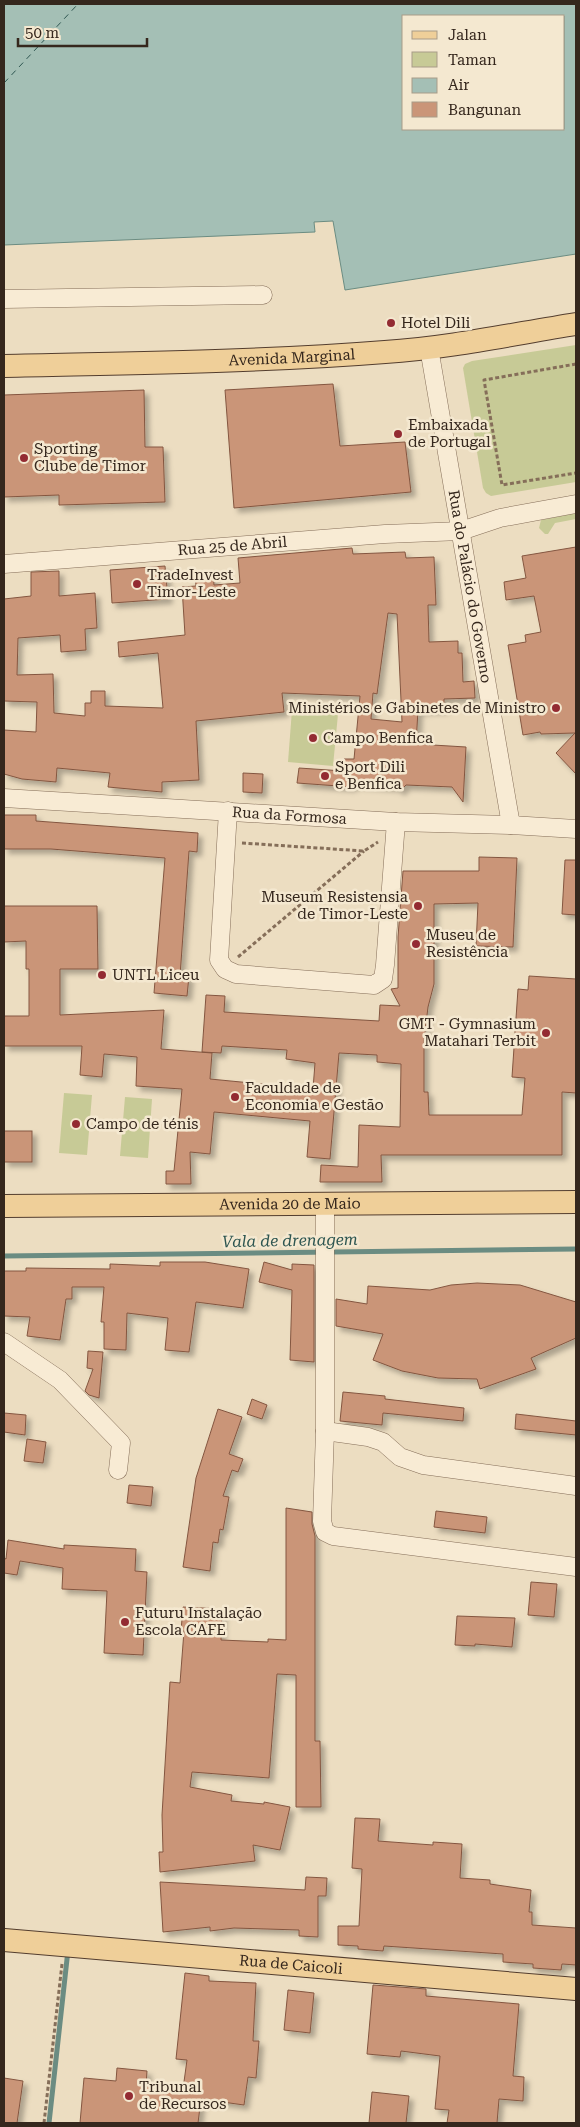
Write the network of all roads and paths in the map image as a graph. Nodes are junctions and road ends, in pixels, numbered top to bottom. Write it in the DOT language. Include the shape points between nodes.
graph roads {
  1 [pos="262,295"];
  2 [pos="4,300"];
  3 [pos="576,324"];
  4 [pos="429,348"];
  5 [pos="576,364"];
  6 [pos="4,366"];
  7 [pos="576,472"];
  8 [pos="576,504"];
  9 [pos="461,531"];
  10 [pos="4,564"];
  11 [pos="4,798"];
  12 [pos="228,811"];
  13 [pos="396,822"];
  14 [pos="511,825"];
  15 [pos="576,829"];
  16 [pos="226,842"];
  17 [pos="394,842"];
  18 [pos="364,851"];
  19 [pos="224,969"];
  20 [pos="576,1202"];
  21 [pos="325,1203"];
  22 [pos="4,1206"];
  23 [pos="4,1342"];
  24 [pos="325,1432"];
  25 [pos="118,1470"];
  26 [pos="576,1486"];
  27 [pos="576,1567"];
  28 [pos="4,1940"];
  29 [pos="64,1946"];
  30 [pos="576,1989"];
  31 [pos="44,2123"];
  1 -- 2 [label="street"];
  3 -- 4 [label="main road, Avenida Marginal"];
  4 -- 6 [label="main road, Avenida Marginal" via="212,361"];
  4 -- 9 [label="street, Rua do Palácio do Governo"];
  5 -- 7 [label="path" via="484,380 502,485"];
  8 -- 9 [label="street, Rua 25 de Abril" via="500,518"];
  9 -- 10 [label="street, Rua 25 de Abril"];
  9 -- 14 [label="street, Rua do Palácio do Governo"];
  11 -- 12 [label="street, Rua da Formosa"];
  12 -- 13 [label="street, Rua da Formosa"];
  12 -- 16 [label="street"];
  13 -- 14 [label="street, Rua da Formosa"];
  13 -- 17 [label="street"];
  14 -- 15 [label="street, Rua da Formosa"];
  16 -- 18 [label="path"];
  16 -- 19 [label="street" via="219,960"];
  17 -- 18 [label="path" via="378,842"];
  17 -- 19 [label="street" via="383,978 374,985 236,974"];
  18 -- 19 [label="path"];
  20 -- 21 [label="main road, Avenida 20 de Maio"];
  21 -- 22 [label="main road, Avenida 20 de Maio"];
  21 -- 24 [label="street"];
  23 -- 25 [label="street" via="60,1380 122,1443"];
  24 -- 26 [label="street" via="383,1442 400,1457 423,1465"];
  24 -- 27 [label="street" via="322,1521 326,1532 333,1536"];
  28 -- 29 [label="main road, Rua de Caicoli"];
  29 -- 30 [label="main road, Rua de Caicoli"];
  29 -- 31 [label="path"];
}
